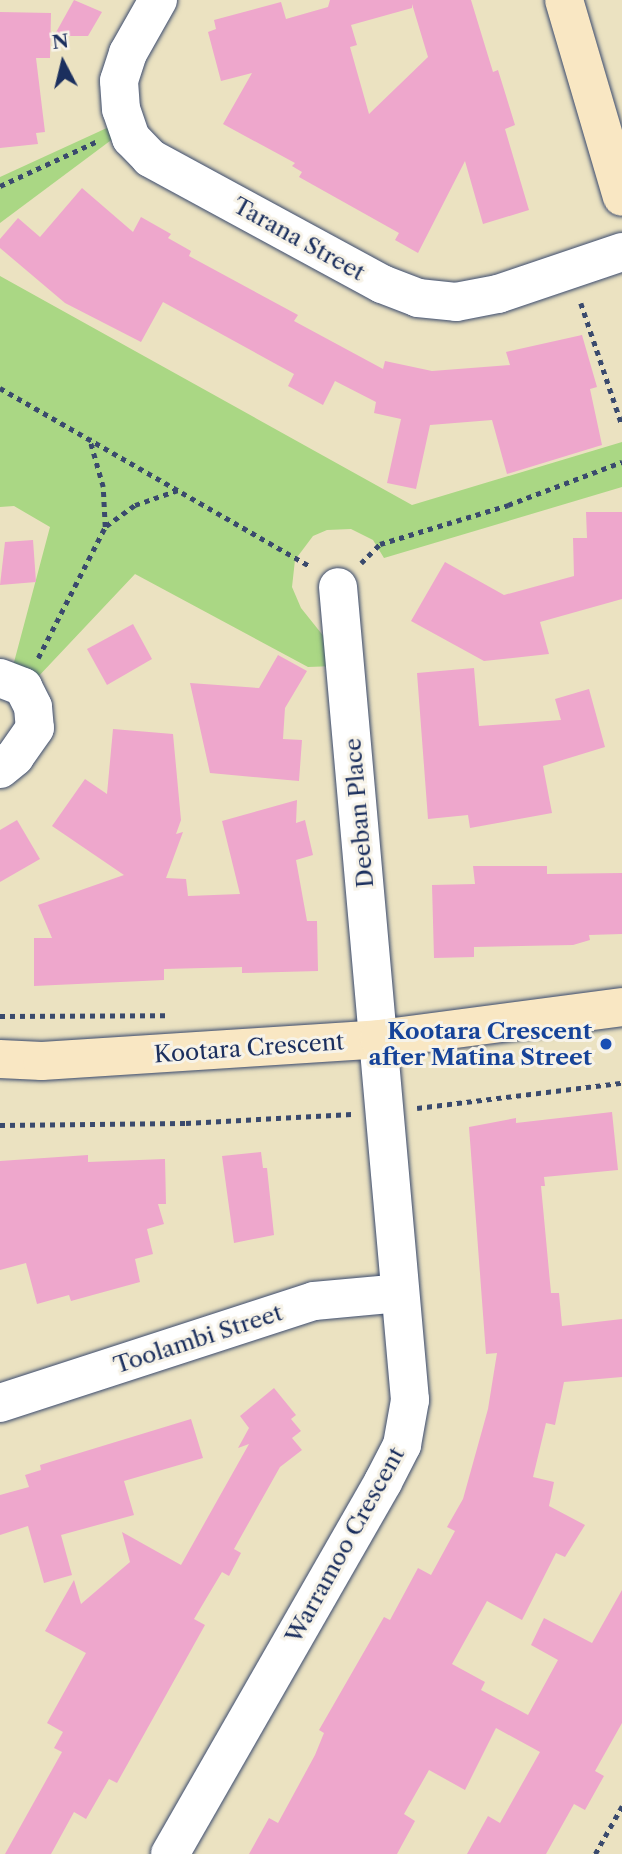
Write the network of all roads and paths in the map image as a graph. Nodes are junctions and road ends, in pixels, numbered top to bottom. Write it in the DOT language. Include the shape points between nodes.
graph roads {
  1 [pos="158,0"];
  2 [pos="564,0"];
  3 [pos="127,127"];
  4 [pos="0,186"];
  5 [pos="622,197"];
  6 [pos="622,252"];
  7 [pos="570,272"];
  8 [pos="0,388"];
  9 [pos="622,425"];
  10 [pos="89,438"];
  11 [pos="622,462"];
  12 [pos="180,490"];
  13 [pos="105,527"];
  14 [pos="338,587"];
  15 [pos="11,682"];
  16 [pos="0,769"];
  17 [pos="622,1007"];
  18 [pos="379,1039"];
  19 [pos="0,1059"];
  20 [pos="622,1083"];
  21 [pos="385,1109"];
  22 [pos="0,1125"];
  23 [pos="400,1293"];
  24 [pos="0,1403"];
  25 [pos="622,1806"];
  26 [pos="170,1854"];
  27 [pos="595,1854"];
  1 -- 3 [label="street, Tarana Street" via="128,53 119,81"];
  2 -- 5 [label="street"];
  3 -- 4 [label="path"];
  3 -- 7 [label="street, Tarana Street" via="150,158 382,284 418,298 456,302"];
  6 -- 7 [label="street, Tarana Street"];
  7 -- 9 [label="path"];
  8 -- 10 [label="path"];
  10 -- 12 [label="path"];
  10 -- 13 [label="path" via="103,487"];
  11 -- 14 [label="path" via="508,505 380,544"];
  12 -- 13 [label="path" via="135,505"];
  12 -- 14 [label="path" via="294,554"];
  13 -- 15 [label="path"];
  14 -- 18 [label="street, Deeban Place"];
  15 -- 16 [label="street" via="33,707 35,727 15,757"];
  17 -- 18 [label="street, Kootara Crescent"];
  18 -- 19 [label="street, Kootara Crescent" via="42,1061"];
  18 -- 21 [label="street, Warramoo Crescent"];
  20 -- 21 [label="path"];
  21 -- 22 [label="path" via="339,1116 200,1122"];
  21 -- 23 [label="street, Warramoo Crescent"];
  23 -- 24 [label="street, Toolambi Street" via="314,1301"];
  23 -- 26 [label="street, Warramoo Crescent" via="410,1400 402,1445"];
  25 -- 27 [label="path"];
}
